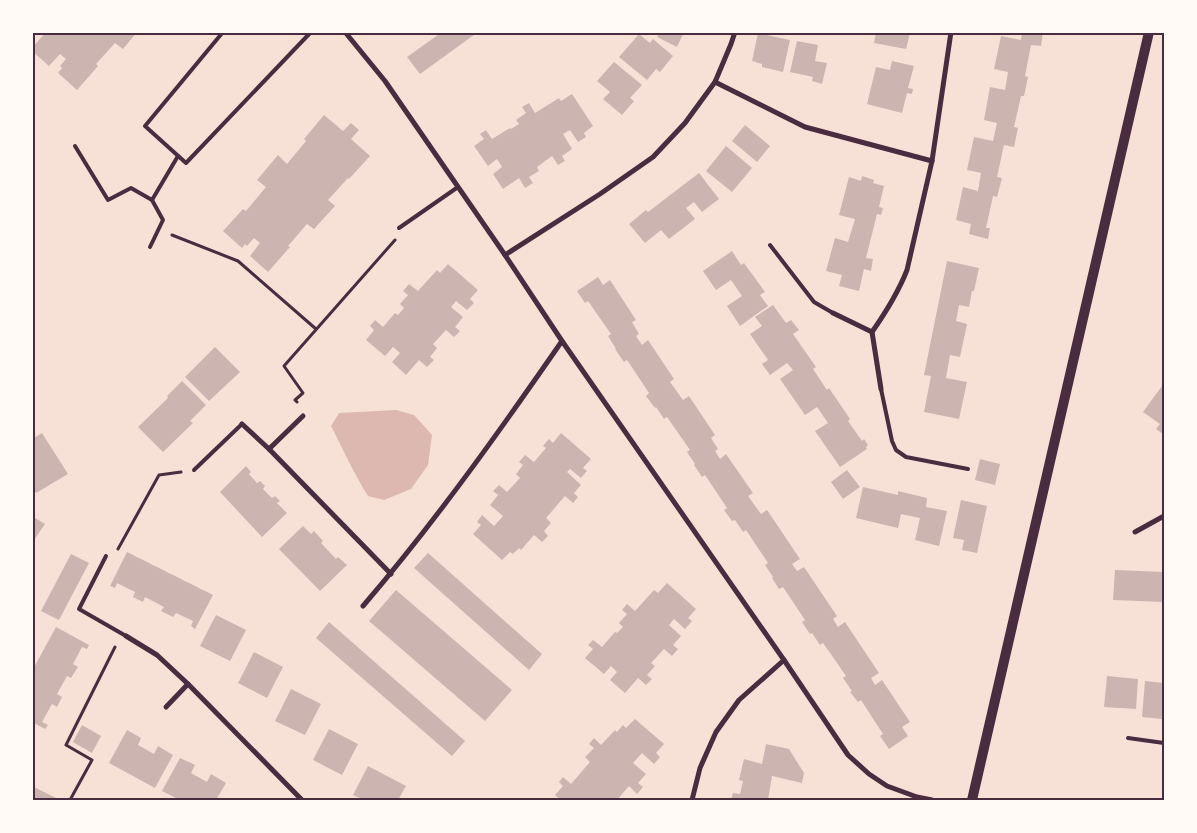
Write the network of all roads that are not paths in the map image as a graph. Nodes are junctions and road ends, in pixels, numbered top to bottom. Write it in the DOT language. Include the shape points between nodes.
graph roads {
  1 [pos="223,32"];
  2 [pos="311,32"];
  3 [pos="345,32"];
  4 [pos="735,32"];
  5 [pos="951,32"];
  6 [pos="1149,32"];
  7 [pos="715,82"];
  8 [pos="75,146"];
  9 [pos="178,156"];
  10 [pos="932,161"];
  11 [pos="458,187"];
  12 [pos="152,200"];
  13 [pos="399,228"];
  14 [pos="770,245"];
  15 [pos="150,247"];
  16 [pos="505,255"];
  17 [pos="833,313"];
  18 [pos="872,332"];
  19 [pos="562,341"];
  20 [pos="881,389"];
  21 [pos="304,416"];
  22 [pos="242,424"];
  23 [pos="269,449"];
  24 [pos="968,469"];
  25 [pos="194,470"];
  26 [pos="1164,516"];
  27 [pos="1135,532"];
  28 [pos="106,556"];
  29 [pos="390,574"];
  30 [pos="363,606"];
  31 [pos="124,634"];
  32 [pos="784,660"];
  33 [pos="188,684"];
  34 [pos="166,707"];
  35 [pos="1128,738"];
  36 [pos="1164,743"];
  37 [pos="917,799"];
  38 [pos="302,800"];
  39 [pos="692,800"];
  40 [pos="932,800"];
  41 [pos="972,800"];
  1 -- 9 [label="lane" via="145,126"];
  2 -- 9 [label="lane" via="186,163"];
  3 -- 11 [label="street" via="385,81"];
  4 -- 7 [label="street"];
  5 -- 10 [label="street"];
  6 -- 41 [label="main road"];
  7 -- 10 [label="street" via="805,127"];
  7 -- 16 [label="street" via="685,123 653,157"];
  8 -- 12 [label="lane" via="108,200 131,188"];
  9 -- 12 [label="lane"];
  10 -- 18 [label="street" via="907,270 901,286"];
  11 -- 13 [label="lane"];
  11 -- 16 [label="street"];
  12 -- 15 [label="lane" via="163,220"];
  14 -- 17 [label="lane" via="814,302"];
  16 -- 19 [label="street"];
  17 -- 18 [label="street"];
  18 -- 20 [label="street"];
  19 -- 29 [label="street" via="488,447"];
  19 -- 32 [label="street"];
  20 -- 24 [label="lane" via="896,450 906,457"];
  21 -- 23 [label="street"];
  22 -- 23 [label="street"];
  22 -- 25 [label="lane"];
  23 -- 29 [label="street"];
  26 -- 27 [label="street"];
  28 -- 31 [label="lane" via="79,609"];
  29 -- 30 [label="street"];
  31 -- 33 [label="street" via="158,655"];
  32 -- 37 [label="street" via="848,755 887,786"];
  32 -- 39 [label="street" via="740,700 716,732 700,768"];
  33 -- 34 [label="street"];
  33 -- 38 [label="street"];
  35 -- 36 [label="lane"];
  37 -- 40 [label="street"];
}
